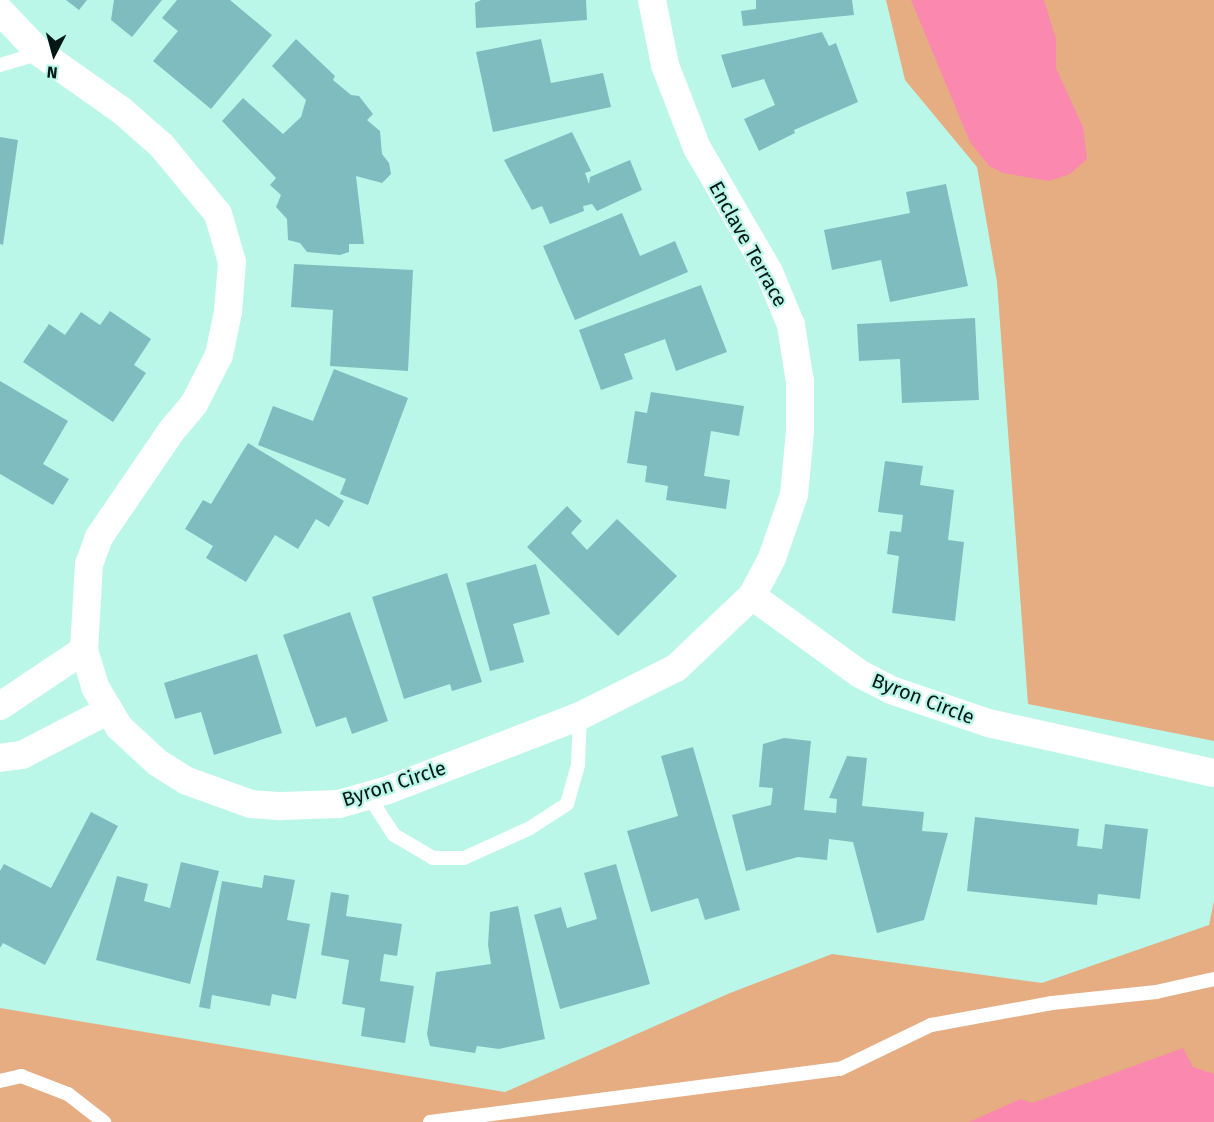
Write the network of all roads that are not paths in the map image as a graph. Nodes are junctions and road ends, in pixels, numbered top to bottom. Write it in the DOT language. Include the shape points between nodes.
graph roads {
  1 [pos="652,0"];
  2 [pos="0,10"];
  3 [pos="40,53"];
  4 [pos="0,65"];
  5 [pos="752,596"];
  6 [pos="84,650"];
  7 [pos="0,706"];
  8 [pos="109,710"];
  9 [pos="580,716"];
  10 [pos="0,758"];
  11 [pos="1214,773"];
  12 [pos="368,795"];
  13 [pos="1214,979"];
  14 [pos="0,1081"];
  15 [pos="104,1122"];
  16 [pos="430,1122"];
  1 -- 5 [label="street, Enclave Terrace" via="665,65 697,148 769,272 793,336 800,382 794,495 772,558"];
  2 -- 3 [label="street, Byron Circle"];
  3 -- 4 [label="lane"];
  3 -- 6 [label="street, Byron Circle" via="121,110 162,146 218,214 232,262 219,355 194,404 99,537 89,564"];
  5 -- 9 [label="street, Byron Circle" via="676,668"];
  5 -- 11 [label="street, Byron Circle" via="860,674 891,690 988,723"];
  6 -- 7 [label="street"];
  6 -- 8 [label="street, Byron Circle" via="95,687"];
  8 -- 10 [label="street" via="22,755"];
  8 -- 12 [label="street, Byron Circle" via="119,727 158,763 187,782 251,804 339,804"];
  9 -- 12 [label="street, Byron Circle"];
  9 -- 12 [label="lane" via="578,765 567,804 531,828 464,858 433,858 394,836"];
  13 -- 16 [label="lane" via="1156,992 1052,1003 931,1025 840,1069"];
  14 -- 15 [label="lane" via="21,1076 59,1090"];
}
